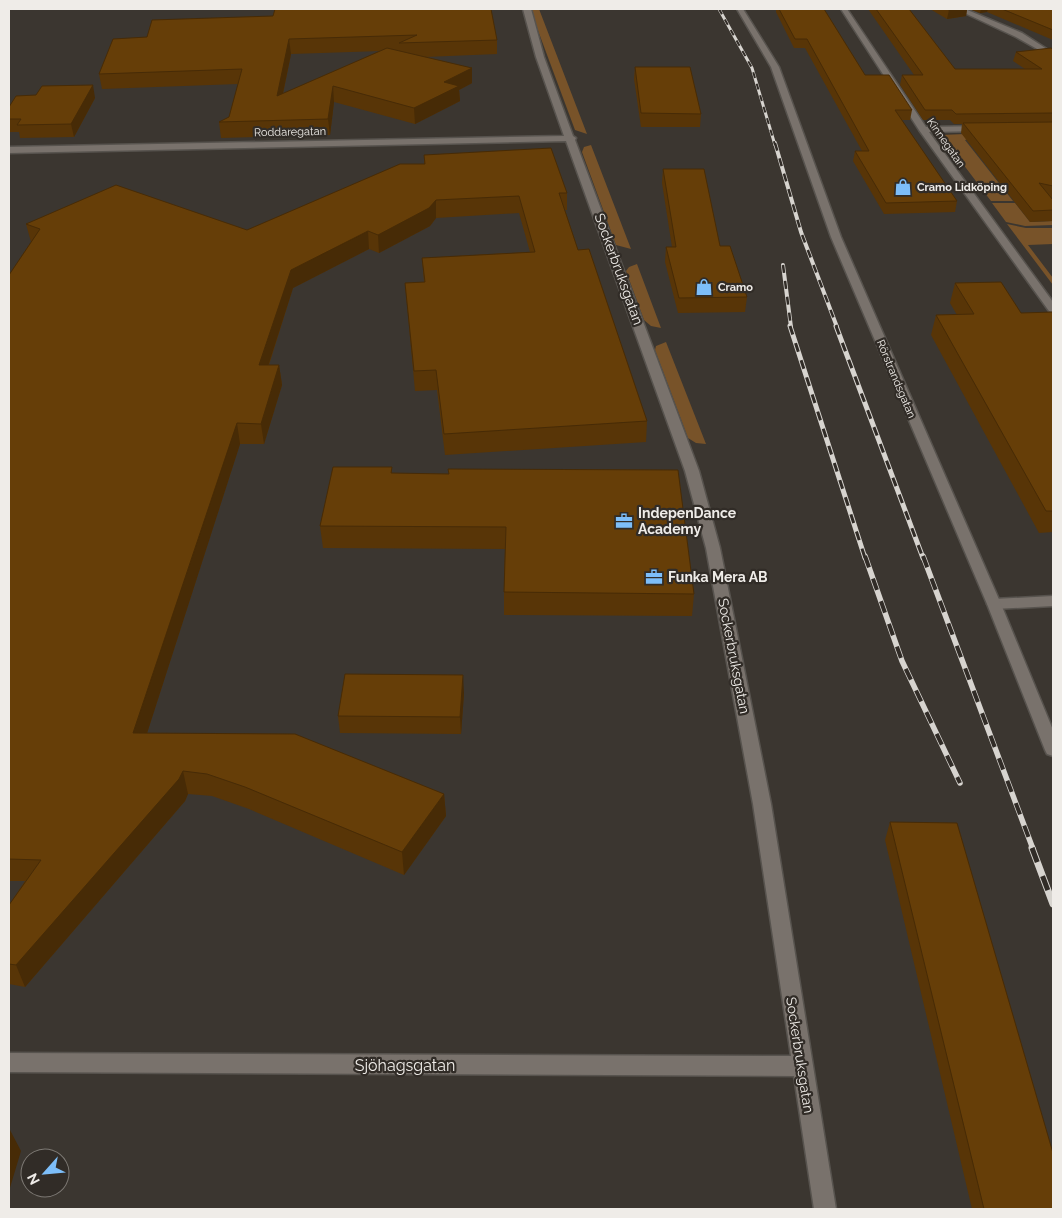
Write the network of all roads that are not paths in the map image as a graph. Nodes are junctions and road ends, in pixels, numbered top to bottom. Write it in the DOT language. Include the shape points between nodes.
graph roads {
  1 [pos="527,9"];
  2 [pos="740,9"];
  3 [pos="844,9"];
  4 [pos="960,9"];
  5 [pos="1053,56"];
  6 [pos="994,128"];
  7 [pos="923,130"];
  8 [pos="572,138"];
  9 [pos="9,150"];
  10 [pos="1053,309"];
  11 [pos="1053,601"];
  12 [pos="994,604"];
  13 [pos="1053,750"];
  14 [pos="9,1063"];
  15 [pos="801,1066"];
  16 [pos="824,1209"];
  1 -- 8 [label="street, Sockerbruksgatan" via="540,57"];
  2 -- 12 [label="street, Rörstrandsgatan" via="775,67 836,236"];
  3 -- 7 [label="street, Kinnegatan"];
  4 -- 5 [label="street" via="1019,35"];
  6 -- 7 [label="street"];
  7 -- 10 [label="street, Kinnegatan"];
  8 -- 9 [label="street, Roddaregatan"];
  8 -- 15 [label="street, Sockerbruksgatan" via="692,471 713,548 762,804"];
  11 -- 12 [label="street"];
  12 -- 13 [label="street, Rörstrandsgatan"];
  14 -- 15 [label="street, Sjöhagsgatan"];
  15 -- 16 [label="street, Sockerbruksgatan"];
}
